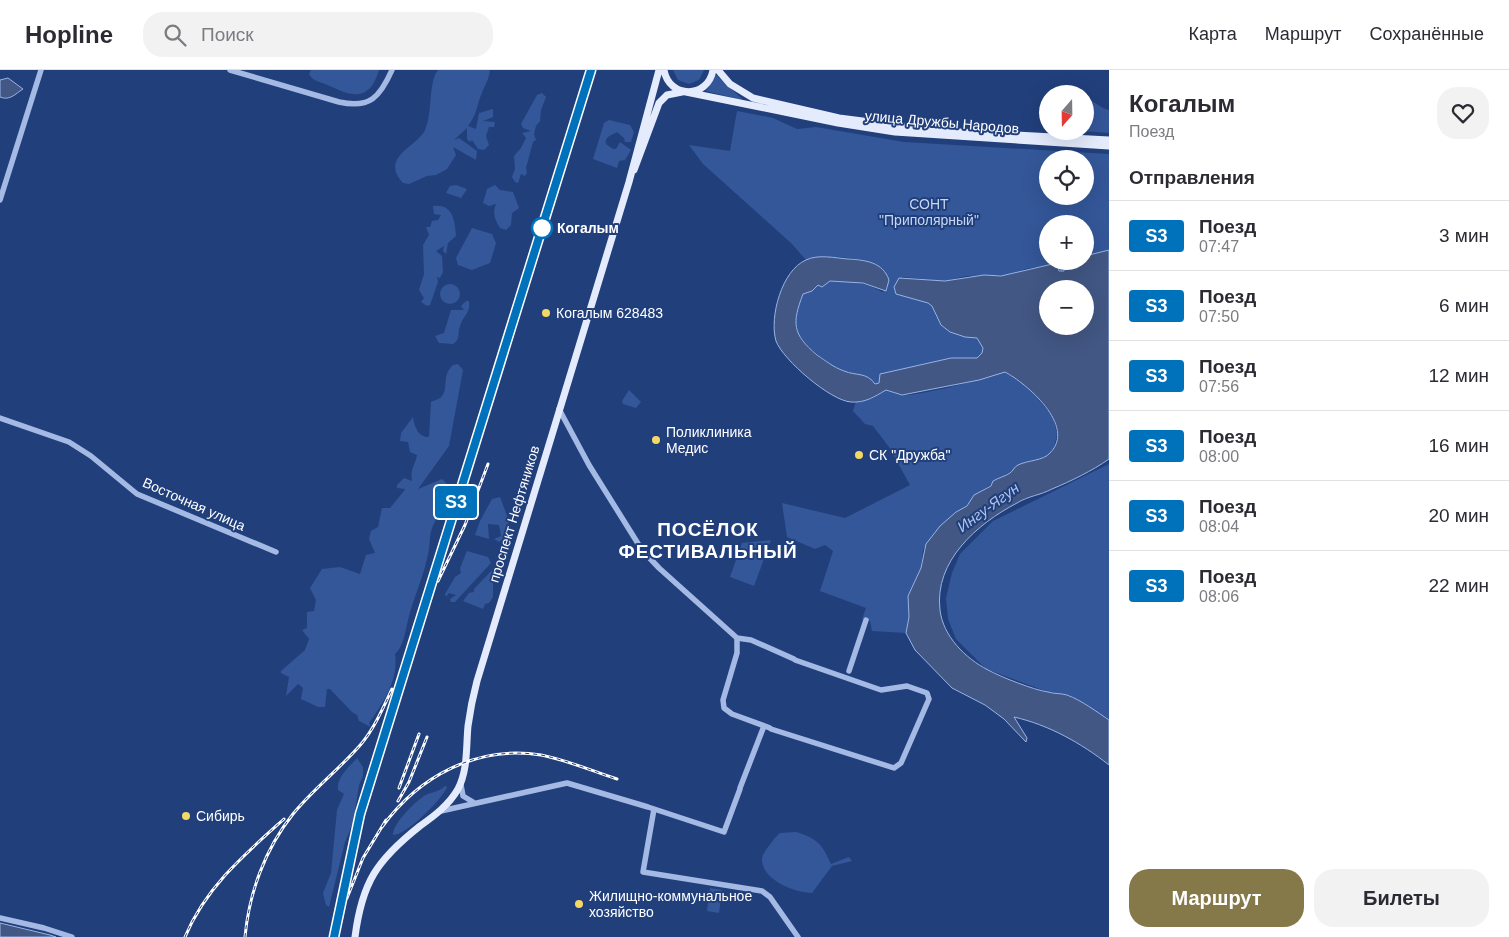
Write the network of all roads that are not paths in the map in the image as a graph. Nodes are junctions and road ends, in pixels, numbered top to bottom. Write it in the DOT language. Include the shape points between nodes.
graph roads {
  1 [pos="41,70"];
  2 [pos="230,70"];
  3 [pos="392,70"];
  4 [pos="661,70"];
  5 [pos="713,70"];
  6 [pos="718,70"];
  7 [pos="684,92"];
  8 [pos="1109,140"];
  9 [pos="1109,146"];
  10 [pos="629,182"];
  11 [pos="0,200"];
  12 [pos="559,409"];
  13 [pos="0,418"];
  14 [pos="568,428"];
  15 [pos="552,430"];
  16 [pos="276,552"];
  17 [pos="866,620"];
  18 [pos="737,638"];
  19 [pos="848,674"];
  20 [pos="768,728"];
  21 [pos="460,784"];
  22 [pos="475,802"];
  23 [pos="654,809"];
  24 [pos="437,813"];
  25 [pos="0,918"];
  26 [pos="72,937"];
  27 [pos="355,937"];
  28 [pos="798,937"];
  1 -- 11 [label="street"];
  2 -- 3 [label="street" via="355,104 370,101 380,94"];
  4 -- 7 [label="main road" via="669,83"];
  4 -- 10 [label="main road, проспект Нефтяников"];
  5 -- 7 [label="main road" via="704,87"];
  6 -- 8 [label="main road, улица Дружбы Народов" via="734,87 753,98 839,118 941,131"];
  7 -- 9 [label="main road, улица Дружбы Народов" via="838,124 895,132"];
  7 -- 10 [label="main road" via="667,95 659,103"];
  10 -- 12 [label="main road, проспект Нефтяников"];
  12 -- 14 [label="street"];
  12 -- 15 [label="main road, проспект Нефтяников"];
  13 -- 16 [label="street, Восточная улица" via="70,442 137,494"];
  14 -- 15 [label="street" via="558,425"];
  14 -- 18 [label="street" via="642,550"];
  15 -- 21 [label="main road, проспект Нефтяников" via="475,687"];
  17 -- 19 [label="street"];
  18 -- 19 [label="street" via="752,640 795,660"];
  18 -- 20 [label="street" via="737,652 724,708"];
  19 -- 20 [label="street" via="882,690 907,686 928,695 901,763 894,768"];
  20 -- 23 [label="street" via="724,832"];
  21 -- 22 [label="street" via="463,796"];
  21 -- 24 [label="main road, проспект Нефтяников" via="452,799"];
  22 -- 23 [label="street" via="567,783"];
  22 -- 24 [label="street"];
  23 -- 28 [label="street" via="643,872 762,891 770,897"];
  24 -- 27 [label="main road, проспект Нефтяников" via="394,847 379,864 363,898"];
  25 -- 26 [label="street"];
}
